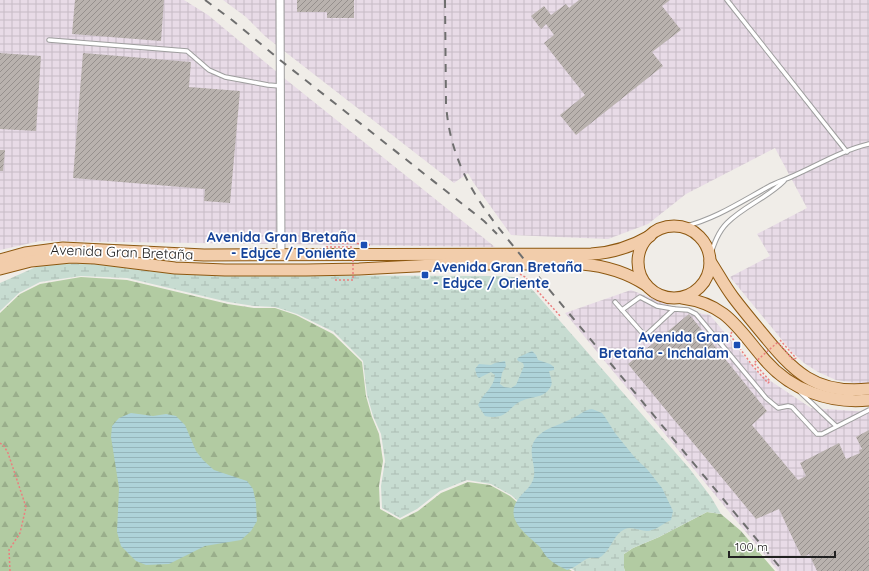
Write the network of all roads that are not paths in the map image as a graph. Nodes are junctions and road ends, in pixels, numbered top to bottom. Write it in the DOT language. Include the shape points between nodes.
graph roads {
  1 [pos="280,0"];
  2 [pos="727,0"];
  3 [pos="49,40"];
  4 [pos="280,86"];
  5 [pos="869,144"];
  6 [pos="847,152"];
  7 [pos="785,180"];
  8 [pos="683,227"];
  9 [pos="650,236"];
  10 [pos="281,255"];
  11 [pos="710,258"];
  12 [pos="0,260"];
  13 [pos="0,269"];
  14 [pos="306,270"];
  15 [pos="646,284"];
  16 [pos="680,298"];
  17 [pos="615,302"];
  18 [pos="674,309"];
  19 [pos="622,310"];
  20 [pos="790,382"];
  21 [pos="869,389"];
  22 [pos="869,400"];
  23 [pos="869,410"];
  24 [pos="836,426"];
  1 -- 4 [label="street"];
  2 -- 6 [label="lane"];
  3 -- 4 [label="lane" via="187,51 209,70 224,77"];
  4 -- 10 [label="street"];
  5 -- 6 [label="lane"];
  6 -- 7 [label="lane"];
  7 -- 8 [label="lane" via="769,186 712,218"];
  7 -- 11 [label="lane" via="726,223 716,239"];
  8 -- 9 [label="main road" via="668,227"];
  8 -- 11 [label="main road" via="700,237"];
  9 -- 10 [label="main road, Avenida Gran Bretaña" via="613,252 595,254"];
  9 -- 15 [label="main road" via="644,243 639,257 640,272"];
  10 -- 12 [label="main road, Avenida Gran Bretaña" via="181,254 63,248 37,250"];
  10 -- 14 [label="main road" via="289,263"];
  11 -- 16 [label="main road" via="708,276 702,285 690,295"];
  11 -- 21 [label="main road" via="739,305 777,352 798,372 818,384 834,388"];
  13 -- 14 [label="main road, Avenida Gran Bretaña" via="31,261 76,258 190,269"];
  14 -- 15 [label="main road, Avenida Gran Bretaña" via="453,264 582,264 613,269"];
  15 -- 16 [label="main road" via="659,295"];
  16 -- 20 [label="main road" via="695,300 726,314 769,365"];
  17 -- 19 [label="lane"];
  18 -- 19 [label="lane" via="657,306 640,297"];
  18 -- 19 [label="lane" via="645,336"];
  18 -- 24 [label="lane" via="688,310 696,314 775,406 792,407 817,434"];
  20 -- 22 [label="main road" via="828,398"];
  20 -- 24 [label="lane"];
  23 -- 24 [label="lane"];
}
